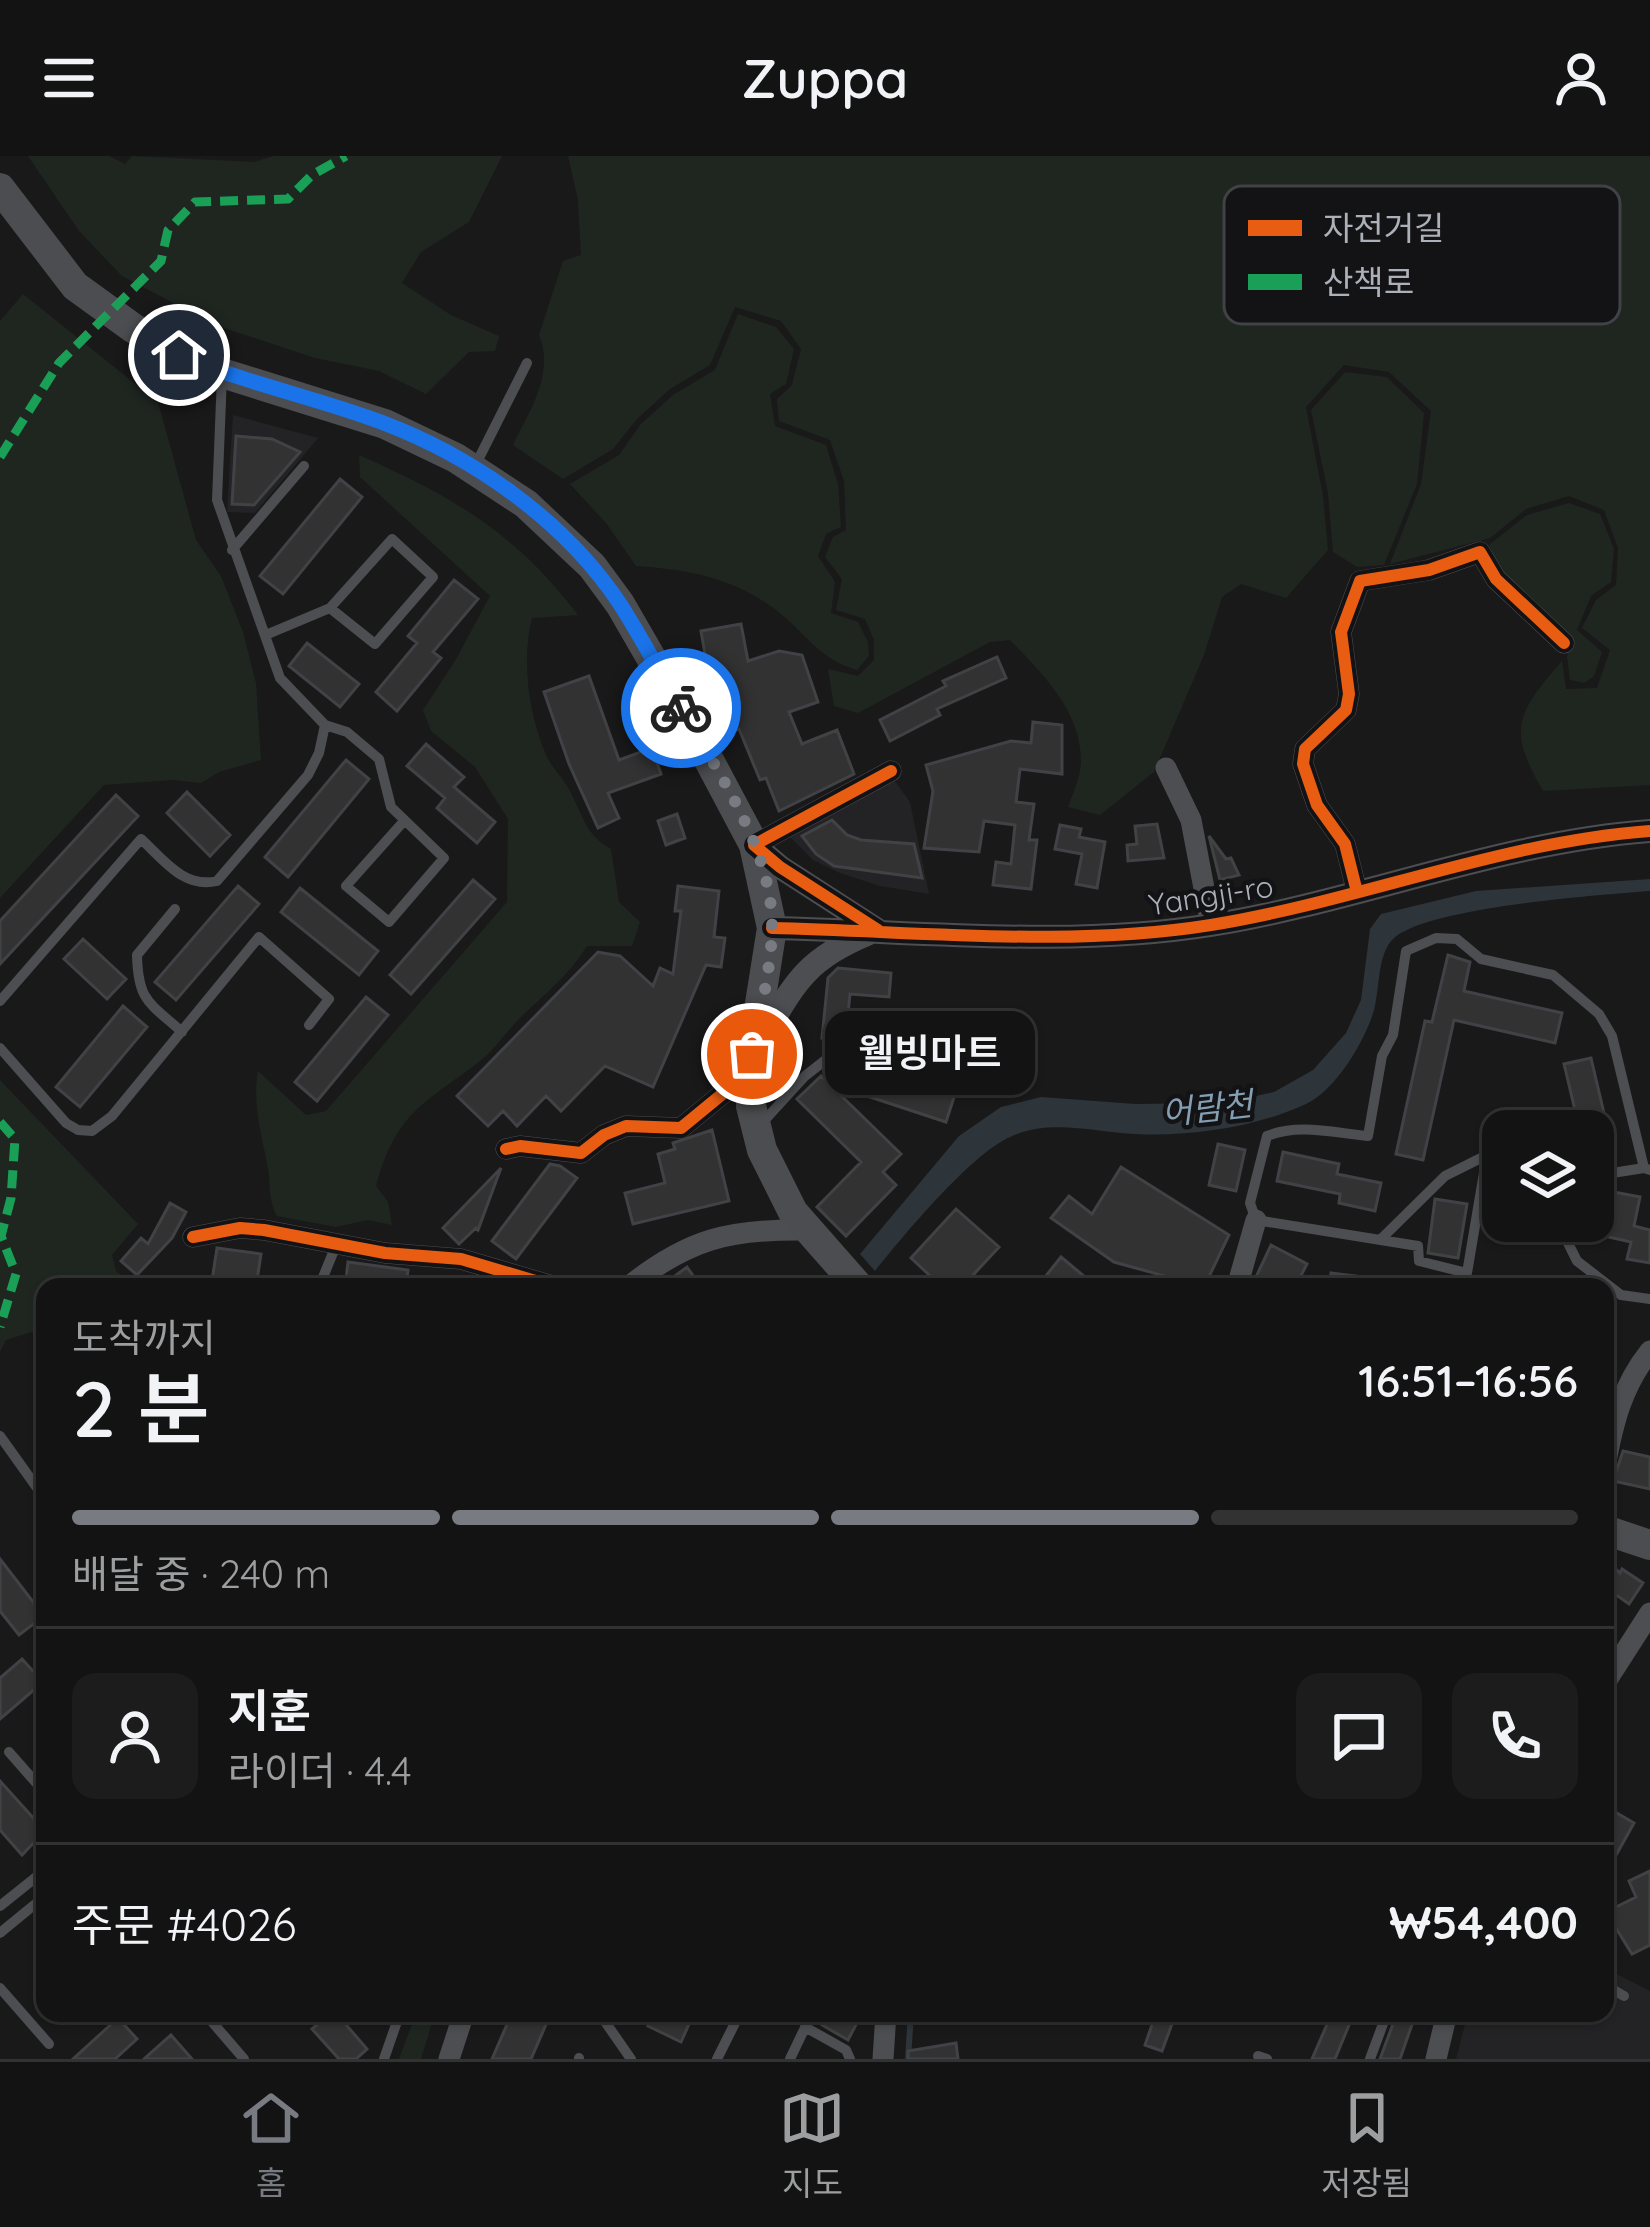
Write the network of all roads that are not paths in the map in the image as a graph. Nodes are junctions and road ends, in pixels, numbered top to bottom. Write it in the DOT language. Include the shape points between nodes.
graph roads {
  1 [pos="0,188"];
  2 [pos="527,363"];
  3 [pos="222,373"];
  4 [pos="304,466"];
  5 [pos="473,469"];
  6 [pos="232,550"];
  7 [pos="330,608"];
  8 [pos="268,634"];
  9 [pos="1564,643"];
  10 [pos="325,725"];
  11 [pos="1166,768"];
  12 [pos="891,771"];
  13 [pos="404,820"];
  14 [pos="1650,831"];
  15 [pos="754,845"];
  16 [pos="1357,892"];
  17 [pos="175,909"];
  18 [pos="1211,925"];
  19 [pos="772,928"];
  20 [pos="878,930"];
  21 [pos="0,1001"];
  22 [pos="309,1025"];
  23 [pos="182,1033"];
  24 [pos="846,1044"];
  25 [pos="0,1048"];
  26 [pos="751,1066"];
  27 [pos="757,1130"];
  28 [pos="506,1149"];
  29 [pos="1482,1158"];
  30 [pos="1647,1169"];
  31 [pos="1614,1174"];
  32 [pos="1482,1184"];
  33 [pos="1256,1220"];
  34 [pos="805,1230"];
  35 [pos="193,1237"];
  36 [pos="1380,1240"];
  37 [pos="1568,1242"];
  38 [pos="337,1243"];
  39 [pos="323,1278"];
  40 [pos="525,1278"];
  41 [pos="641,1278"];
  42 [pos="850,1278"];
  43 [pos="1240,1278"];
  44 [pos="1598,1278"];
  45 [pos="1614,1290"];
  46 [pos="1650,1299"];
  47 [pos="1650,1352"];
  48 [pos="1614,1424"];
  49 [pos="0,1436"];
  50 [pos="36,1486"];
  51 [pos="1614,1533"];
  52 [pos="1650,1546"];
  53 [pos="1650,1613"];
  54 [pos="1614,1669"];
  55 [pos="9,1752"];
  56 [pos="36,1783"];
  57 [pos="36,1877"];
  58 [pos="36,1903"];
  59 [pos="0,1906"];
  60 [pos="0,1933"];
  61 [pos="0,1988"];
  62 [pos="1614,1990"];
  63 [pos="1624,1996"];
  64 [pos="212,2022"];
  65 [pos="397,2022"];
  66 [pos="461,2022"];
  67 [pos="605,2022"];
  68 [pos="736,2022"];
  69 [pos="808,2022"];
  70 [pos="885,2022"];
  71 [pos="1384,2022"];
  72 [pos="1445,2022"];
  73 [pos="805,2027"];
  74 [pos="49,2044"];
  75 [pos="244,2059"];
  76 [pos="384,2059"];
  77 [pos="449,2059"];
  78 [pos="631,2059"];
  79 [pos="718,2059"];
  80 [pos="790,2059"];
  81 [pos="850,2059"];
  82 [pos="883,2059"];
  83 [pos="1370,2059"];
  84 [pos="1436,2059"];
  1 -- 3 [label="main road" via="75,286 148,337"];
  2 -- 5 [label="lane"];
  3 -- 5 [label="main road" via="385,424"];
  3 -- 6 [label="lane" via="217,500"];
  4 -- 6 [label="lane"];
  5 -- 15 [label="main road" via="560,533 620,604"];
  6 -- 8 [label="lane"];
  7 -- 7 [label="lane" via="392,539 434,577 374,644"];
  7 -- 8 [label="lane"];
  8 -- 10 [label="lane" via="280,678"];
  9 -- 16 [label="street" via="1496,579 1480,552 1360,581 1341,632 1346,710 1305,749 1303,764 1317,805 1345,844"];
  10 -- 13 [label="lane" via="379,759 391,807 444,858 388,922 346,886"];
  10 -- 21 [label="lane" via="308,775 217,881 185,879 141,839"];
  11 -- 18 [label="street" via="1191,820"];
  12 -- 15 [label="street"];
  14 -- 16 [label="street, Yangji-ro" via="1477,859"];
  15 -- 19 [label="main road"];
  15 -- 20 [label="street"];
  16 -- 18 [label="street, Yangji-ro"];
  17 -- 23 [label="lane" via="136,956 137,978 142,997"];
  18 -- 20 [label="street, Yangji-ro" via="1063,935"];
  19 -- 20 [label="street, Yangji-ro"];
  19 -- 26 [label="main road"];
  20 -- 26 [label="street" via="802,972"];
  22 -- 23 [label="lane" via="329,999 259,937"];
  23 -- 25 [label="lane" via="92,1131 66,1123"];
  24 -- 27 [label="lane"];
  26 -- 27 [label="main road"];
  26 -- 28 [label="street" via="681,1128 626,1126 581,1153"];
  27 -- 34 [label="main road"];
  29 -- 36 [label="lane" via="1445,1176"];
  30 -- 31 [label="lane"];
  30 -- 33 [label="lane" via="1612,1036 1598,1015 1553,975 1480,959 1457,939 1436,938 1406,951 1368,1136 1303,1129 1267,1136 1250,1203"];
  32 -- 36 [label="lane" via="1467,1273 1419,1261 1418,1246"];
  33 -- 36 [label="lane"];
  33 -- 43 [label="street"];
  34 -- 41 [label="street" via="754,1229 681,1249"];
  34 -- 42 [label="main road"];
  35 -- 38 [label="street" via="240,1228"];
  37 -- 44 [label="lane" via="1576,1261"];
  38 -- 39 [label="lane"];
  38 -- 40 [label="street" via="460,1259"];
  45 -- 46 [label="lane"];
  47 -- 48 [label="street" via="1631,1376"];
  49 -- 50 [label="lane"];
  51 -- 52 [label="main road"];
  53 -- 54 [label="street"];
  55 -- 56 [label="lane"];
  57 -- 59 [label="lane"];
  58 -- 60 [label="lane"];
  61 -- 74 [label="lane"];
  62 -- 63 [label="lane"];
  64 -- 75 [label="lane"];
  65 -- 76 [label="lane"];
  66 -- 77 [label="street"];
  67 -- 78 [label="lane"];
  68 -- 79 [label="lane"];
  69 -- 73 [label="lane"];
  70 -- 82 [label="street"];
  71 -- 83 [label="lane"];
  72 -- 84 [label="street"];
  73 -- 80 [label="lane"];
  73 -- 81 [label="lane"];
}
